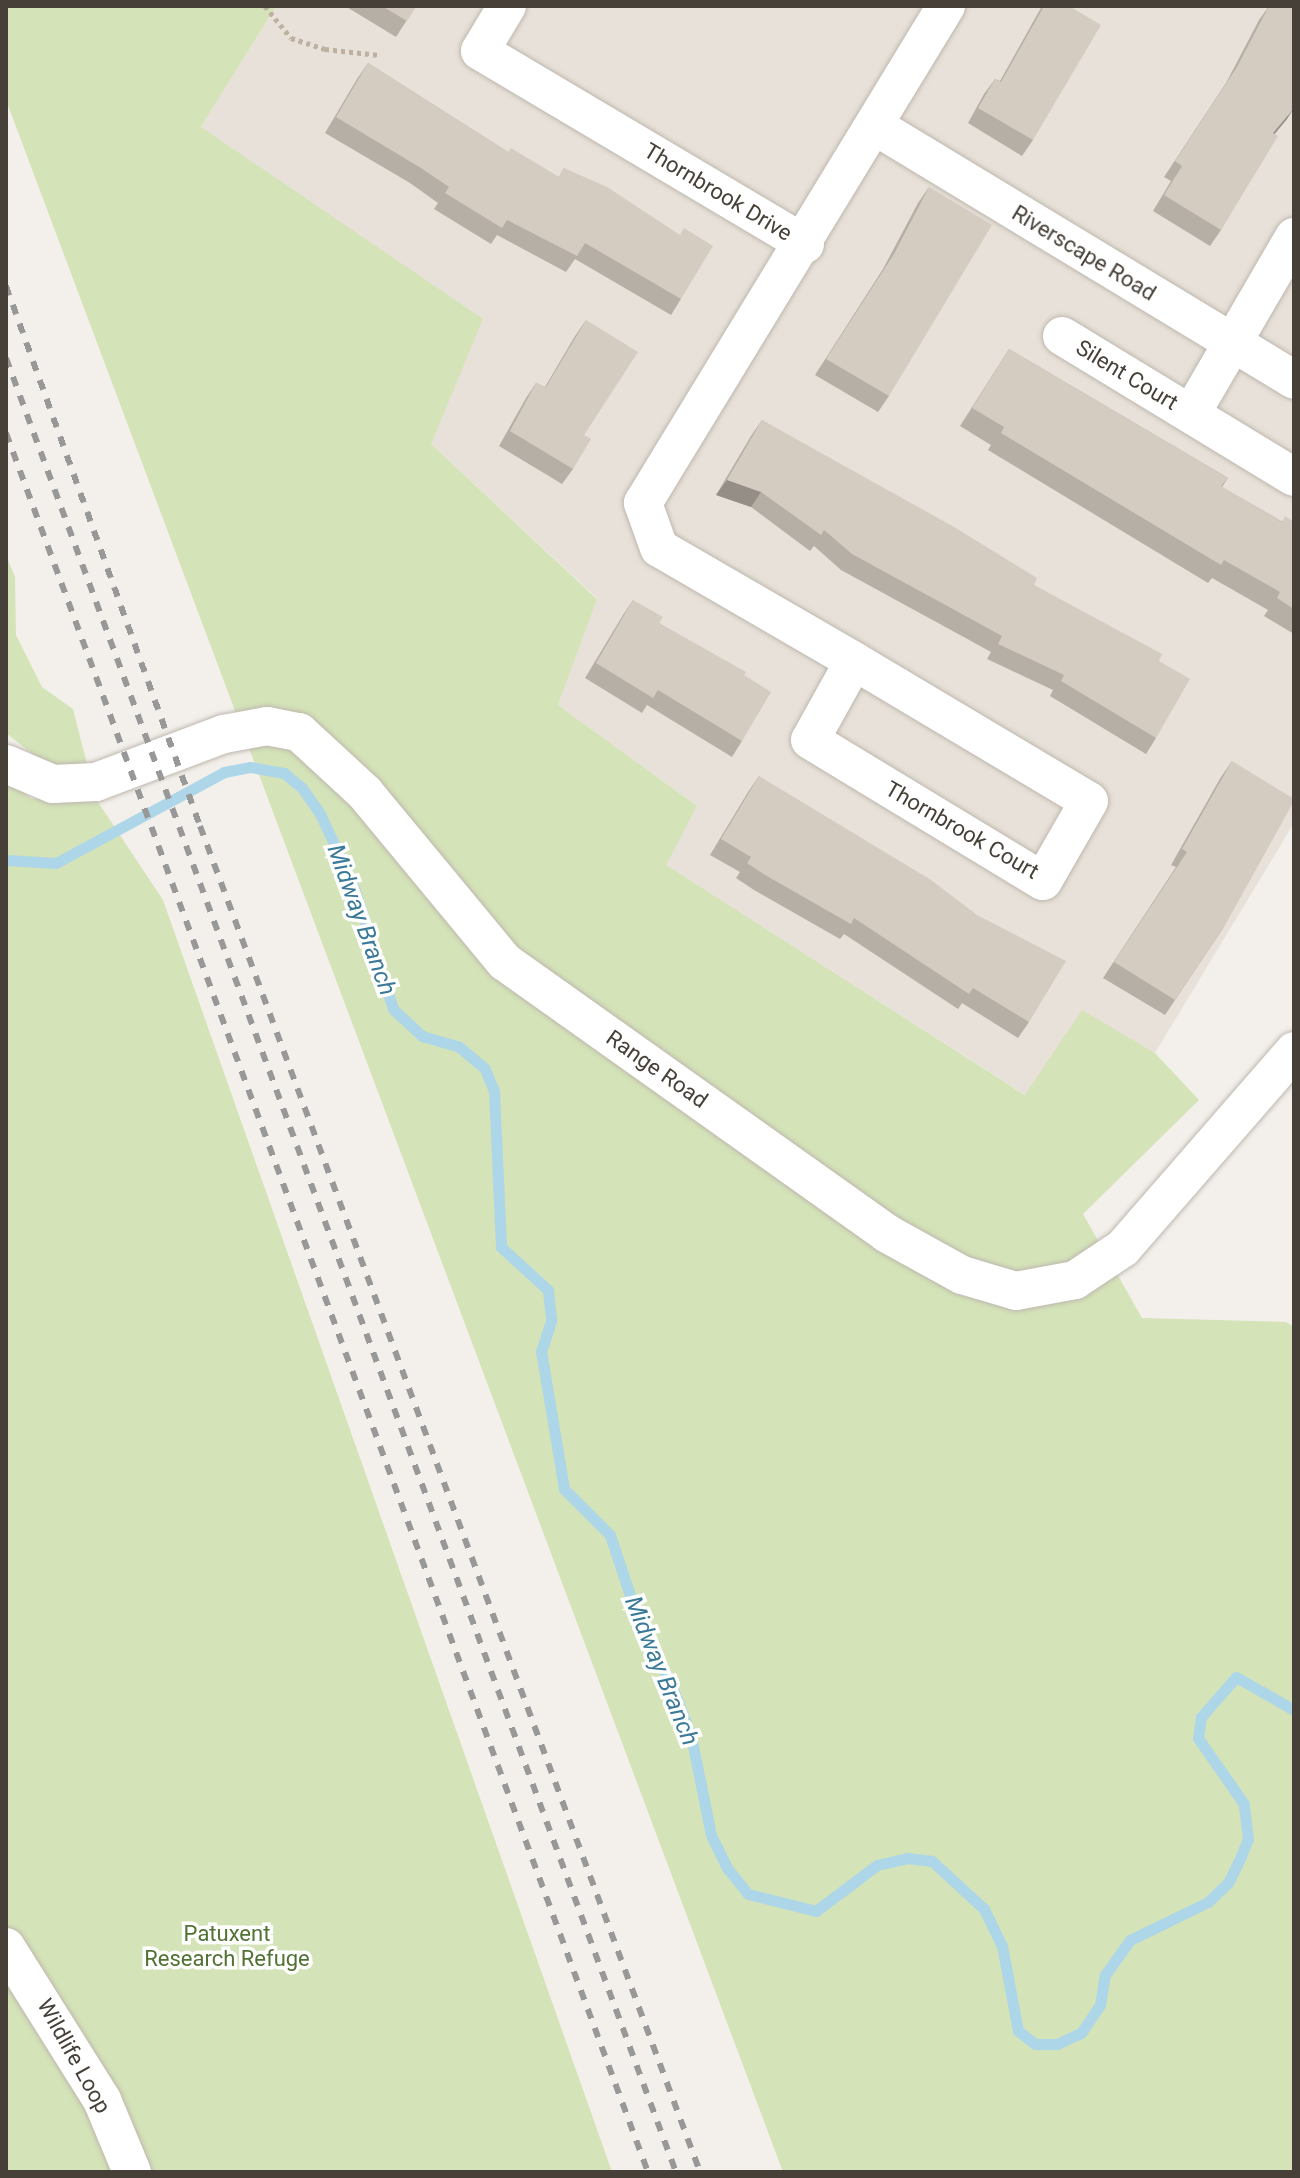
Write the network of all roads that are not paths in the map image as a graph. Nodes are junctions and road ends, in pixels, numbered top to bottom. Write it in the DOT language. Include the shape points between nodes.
graph roads {
  1 [pos="507,6"];
  2 [pos="946,6"];
  3 [pos="875,126"];
  4 [pos="1294,237"];
  5 [pos="805,244"];
  6 [pos="1062,336"];
  7 [pos="1233,343"];
  8 [pos="1294,380"];
  9 [pos="1191,414"];
  10 [pos="1294,477"];
  11 [pos="854,661"];
  12 [pos="6,764"];
  13 [pos="1294,1051"];
  14 [pos="6,1947"];
  15 [pos="132,2172"];
  1 -- 5 [label="street, Thornbrook Drive" via="480,51"];
  2 -- 3 [label="street, Thornbrook Drive"];
  3 -- 5 [label="street, Thornbrook Drive"];
  3 -- 7 [label="street, Riverscape Road"];
  4 -- 7 [label="street, Silent Court"];
  5 -- 11 [label="street, Thornbrook Court" via="643,503 659,548"];
  6 -- 9 [label="street, Silent Court"];
  7 -- 8 [label="street, Riverscape Road"];
  7 -- 9 [label="street, Silent Court"];
  9 -- 10 [label="street, Silent Court"];
  11 -- 11 [label="street, Thornbrook Court" via="1089,801 1043,881 810,740"];
  12 -- 13 [label="street, Range Road" via="53,784 96,782 224,734 267,726 299,732 365,793 505,962 886,1233 962,1275 1016,1291 1075,1280 1123,1248"];
  14 -- 15 [label="street, Wildlife Loop" via="102,2100"];
}
